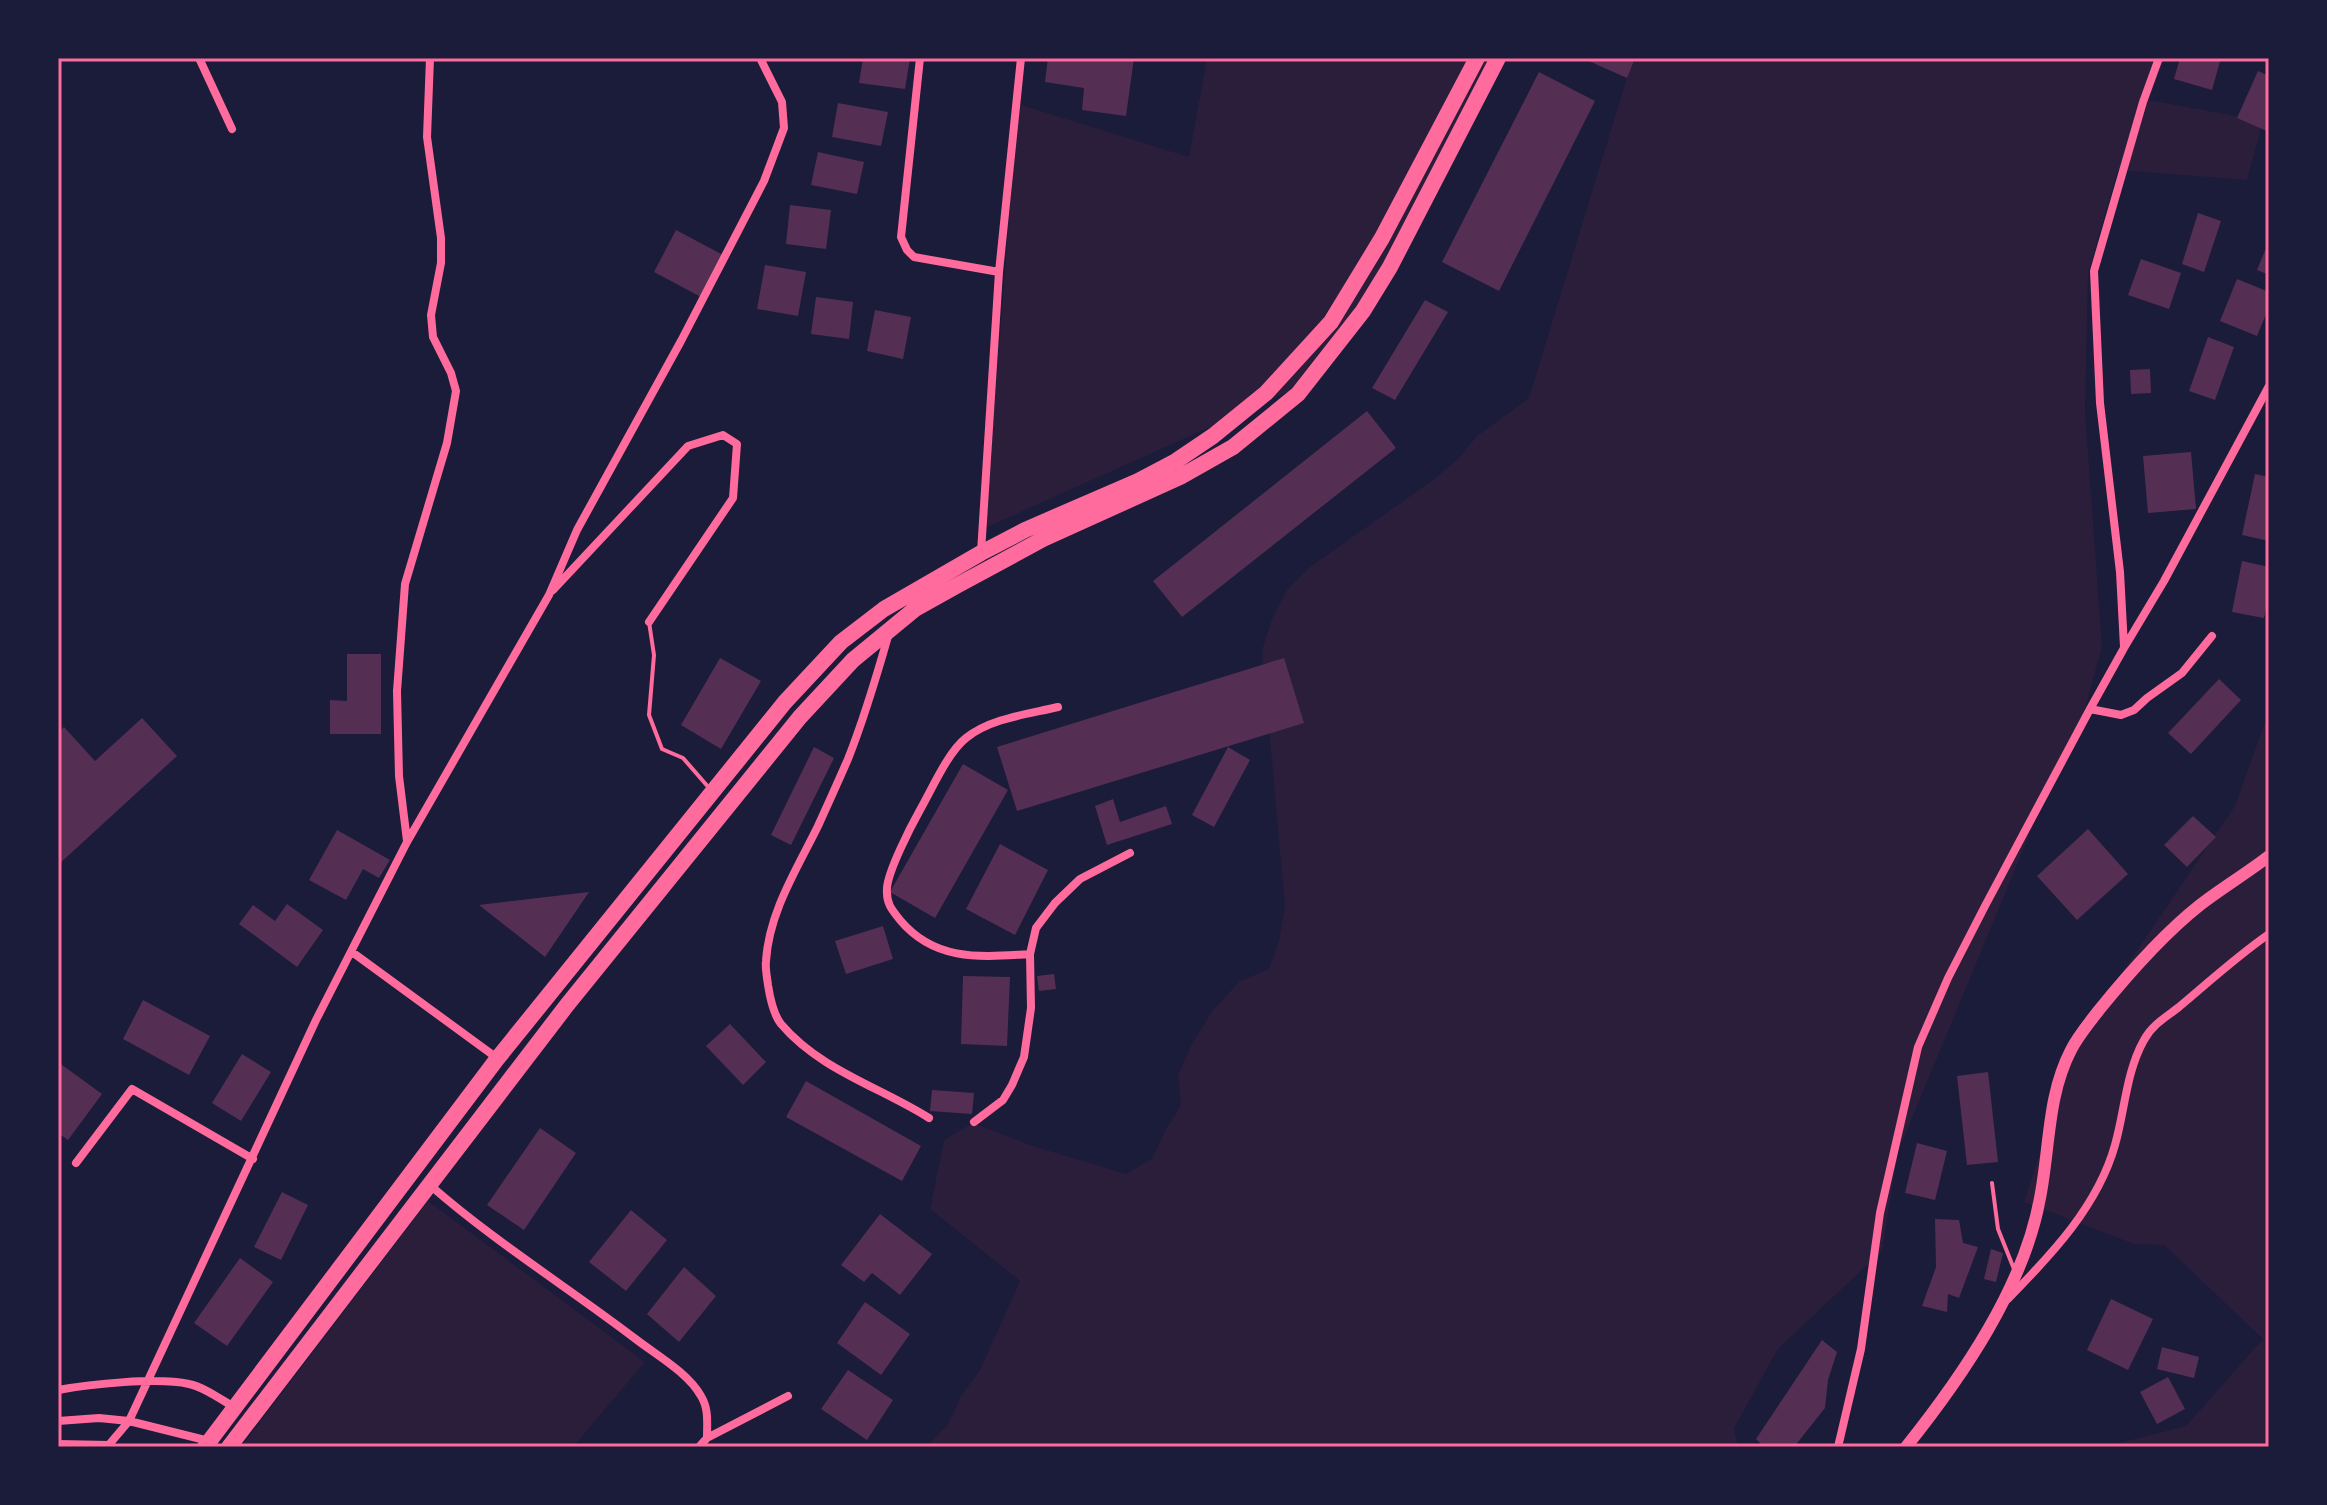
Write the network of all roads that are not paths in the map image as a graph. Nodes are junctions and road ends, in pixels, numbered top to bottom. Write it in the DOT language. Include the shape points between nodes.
graph roads {
  1 [pos="199,58"];
  2 [pos="430,58"];
  3 [pos="760,58"];
  4 [pos="920,58"];
  5 [pos="1021,58"];
  6 [pos="1477,58"];
  7 [pos="1498,58"];
  8 [pos="2159,58"];
  9 [pos="232,129"];
  10 [pos="999,272"];
  11 [pos="2269,386"];
  12 [pos="981,553"];
  13 [pos="549,595"];
  14 [pos="649,622"];
  15 [pos="890,628"];
  16 [pos="2212,636"];
  17 [pos="2124,648"];
  18 [pos="1058,707"];
  19 [pos="2090,709"];
  20 [pos="712,791"];
  21 [pos="407,842"];
  22 [pos="1130,853"];
  23 [pos="2269,856"];
  24 [pos="2269,934"];
  25 [pos="352,952"];
  26 [pos="1030,954"];
  27 [pos="497,1059"];
  28 [pos="929,1118"];
  29 [pos="974,1122"];
  30 [pos="253,1159"];
  31 [pos="76,1163"];
  32 [pos="1992,1183"];
  33 [pos="431,1186"];
  34 [pos="2016,1273"];
  35 [pos="2000,1307"];
  36 [pos="147,1382"];
  37 [pos="58,1390"];
  38 [pos="788,1396"];
  39 [pos="234,1407"];
  40 [pos="58,1421"];
  41 [pos="129,1421"];
  42 [pos="707,1438"];
  43 [pos="58,1444"];
  44 [pos="207,1444"];
  45 [pos="108,1446"];
  46 [pos="229,1447"];
  47 [pos="699,1447"];
  48 [pos="1838,1447"];
  49 [pos="1906,1447"];
  1 -- 9 [label="street"];
  2 -- 21 [label="street" via="427,137 441,238 431,315 433,337 456,391 447,443 405,584 397,691"];
  3 -- 13 [label="street" via="782,102 784,128 776,152 577,530"];
  4 -- 10 [label="street" via="901,237 914,257"];
  5 -- 10 [label="street"];
  6 -- 12 [label="highway" via="1331,322 1266,393 1176,461"];
  7 -- 15 [label="highway" via="1390,267 1298,394 1233,447 1043,539"];
  8 -- 17 [label="street" via="2094,271 2100,403"];
  10 -- 12 [label="street"];
  11 -- 17 [label="street"];
  12 -- 20 [label="highway" via="884,609 841,642"];
  13 -- 14 [label="street" via="688,446 723,435 737,444 733,498"];
  13 -- 21 [label="street"];
  14 -- 20 [label="lane" via="654,655 649,715 662,749 683,758"];
  15 -- 28 [label="street" via="848,758 787,886 765,962 779,1022 798,1042 849,1077"];
  15 -- 33 [label="highway" via="800,717 567,1005"];
  16 -- 19 [label="street" via="2182,673 2134,710 2121,715"];
  17 -- 19 [label="street"];
  18 -- 26 [label="street" via="985,727 964,739 911,826 887,885 888,905 928,945 984,957"];
  19 -- 48 [label="street" via="1948,978 1918,1047 1880,1213 1861,1349"];
  20 -- 27 [label="highway"];
  21 -- 25 [label="street"];
  22 -- 26 [label="street" via="1080,879 1055,903 1036,928"];
  23 -- 34 [label="main road" via="2199,906 2134,967 2071,1050 2054,1097 2040,1199"];
  24 -- 35 [label="street" via="2144,1038 2102,1181 2043,1264"];
  25 -- 27 [label="street"];
  25 -- 30 [label="street"];
  26 -- 29 [label="street" via="1031,1008 1024,1057 1003,1100"];
  27 -- 39 [label="highway"];
  30 -- 31 [label="street" via="132,1089"];
  30 -- 36 [label="street"];
  32 -- 34 [label="lane" via="1998,1229"];
  33 -- 42 [label="street" via="687,1379 706,1407"];
  33 -- 46 [label="highway"];
  34 -- 35 [label="main road"];
  35 -- 49 [label="main road" via="1950,1391"];
  36 -- 37 [label="street"];
  36 -- 39 [label="street" via="192,1384"];
  36 -- 41 [label="street"];
  38 -- 42 [label="street"];
  39 -- 44 [label="highway"];
  40 -- 41 [label="street"];
  41 -- 44 [label="street"];
  41 -- 45 [label="street"];
  42 -- 47 [label="street"];
  43 -- 45 [label="street"];
}
